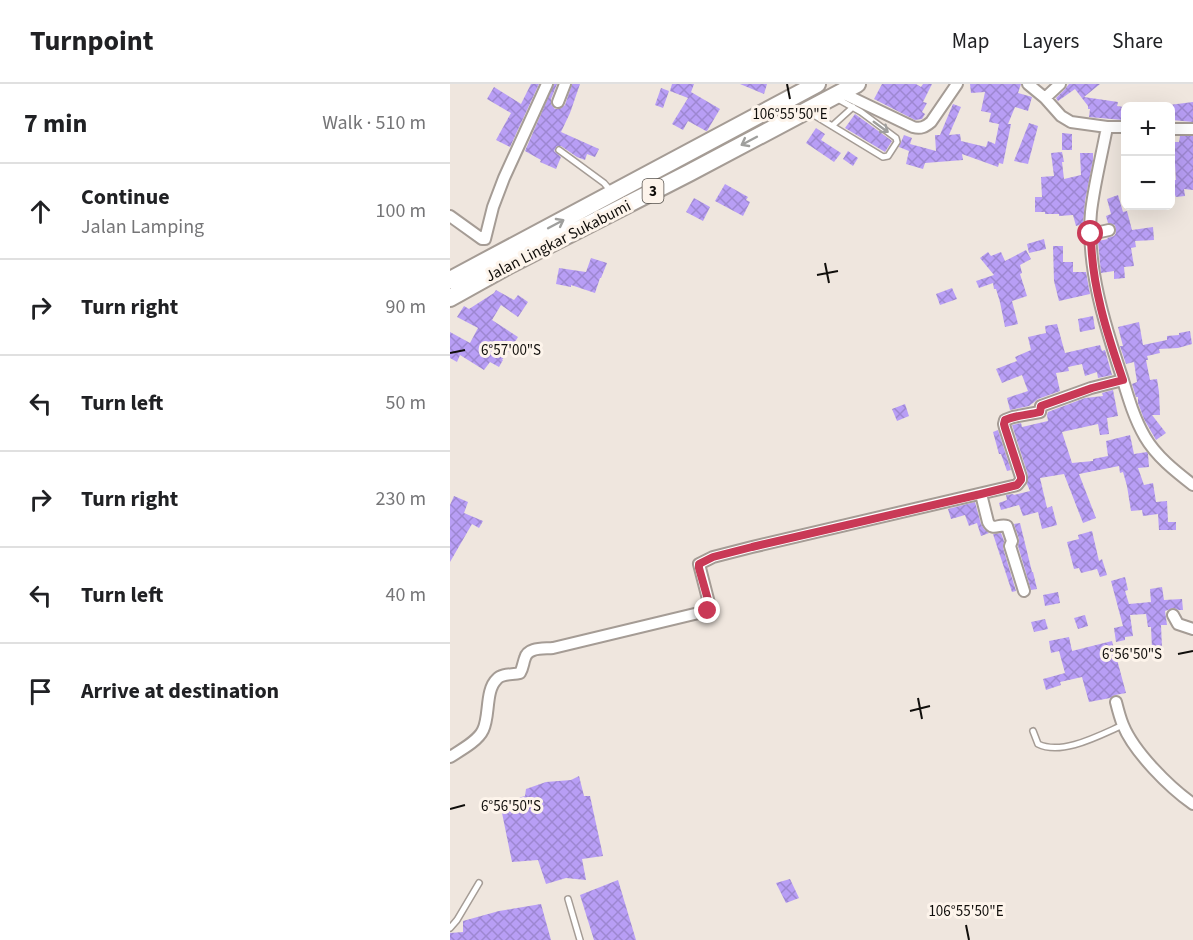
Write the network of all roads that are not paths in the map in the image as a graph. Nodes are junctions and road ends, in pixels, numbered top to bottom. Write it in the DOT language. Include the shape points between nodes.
graph roads {
  1 [pos="547,84"];
  2 [pos="565,84"];
  3 [pos="857,84"];
  4 [pos="957,84"];
  5 [pos="1028,84"];
  6 [pos="1060,84"];
  7 [pos="811,85"];
  8 [pos="836,94"];
  9 [pos="1045,98"];
  10 [pos="558,102"];
  11 [pos="856,104"];
  12 [pos="806,110"];
  13 [pos="832,126"];
  14 [pos="1107,127"];
  15 [pos="1121,127"];
  16 [pos="1175,129"];
  17 [pos="1193,129"];
  18 [pos="559,150"];
  19 [pos="679,157"];
  20 [pos="689,173"];
  21 [pos="614,194"];
  22 [pos="450,216"];
  23 [pos="1109,230"];
  24 [pos="1091,234"];
  25 [pos="450,280"];
  26 [pos="450,298"];
  27 [pos="1123,380"];
  28 [pos="1193,485"];
  29 [pos="981,494"];
  30 [pos="1024,591"];
  31 [pos="1173,615"];
  32 [pos="1193,628"];
  33 [pos="1116,702"];
  34 [pos="1123,725"];
  35 [pos="1033,731"];
  36 [pos="450,757"];
  37 [pos="1193,804"];
  38 [pos="479,883"];
  39 [pos="568,899"];
  40 [pos="450,928"];
  41 [pos="580,940"];
  1 -- 22 [label="street" via="504,178 485,238"];
  2 -- 10 [label="street"];
  3 -- 8 [label="main road, Jalan Lingkar Sukabumi / 3"];
  4 -- 11 [label="street" via="931,122 920,129"];
  5 -- 9 [label="street"];
  6 -- 9 [label="street"];
  7 -- 19 [label="main road, Jalan Lingkar Sukabumi / 3"];
  8 -- 11 [label="street"];
  8 -- 12 [label="main road, Jalan Lingkar Sukabumi / 3"];
  9 -- 14 [label="street" via="1071,122"];
  11 -- 13 [label="lane"];
  11 -- 13 [label="lane, one-way" via="896,138 888,156 884,158"];
  12 -- 13 [label="lane"];
  12 -- 20 [label="main road, Jalan Lingkar Sukabumi / 3, one-way"];
  14 -- 15 [label="street"];
  14 -- 24 [label="street" via="1091,212"];
  16 -- 17 [label="street"];
  18 -- 21 [label="lane"];
  19 -- 20 [label="main road"];
  19 -- 21 [label="main road, Jalan Lingkar Sukabumi / 3"];
  20 -- 26 [label="main road, Jalan Lingkar Sukabumi / 3"];
  25 -- 21 [label="main road, Jalan Lingkar Sukabumi / 3, one-way"];
  23 -- 24 [label="street"];
  24 -- 27 [label="street" via="1095,279"];
  27 -- 28 [label="street" via="1149,443"];
  27 -- 29 [label="street" via="1041,406 1040,412 1005,420 1021,480 1017,485"];
  29 -- 30 [label="street" via="990,526 1007,526"];
  29 -- 36 [label="street" via="701,562 708,611 531,650 525,655 520,673 499,677 494,684 482,732"];
  31 -- 32 [label="street" via="1178,624"];
  33 -- 34 [label="street"];
  34 -- 35 [label="lane" via="1077,744 1053,748 1038,744"];
  34 -- 37 [label="street" via="1132,743"];
  38 -- 40 [label="lane"];
  39 -- 41 [label="lane"];
}
